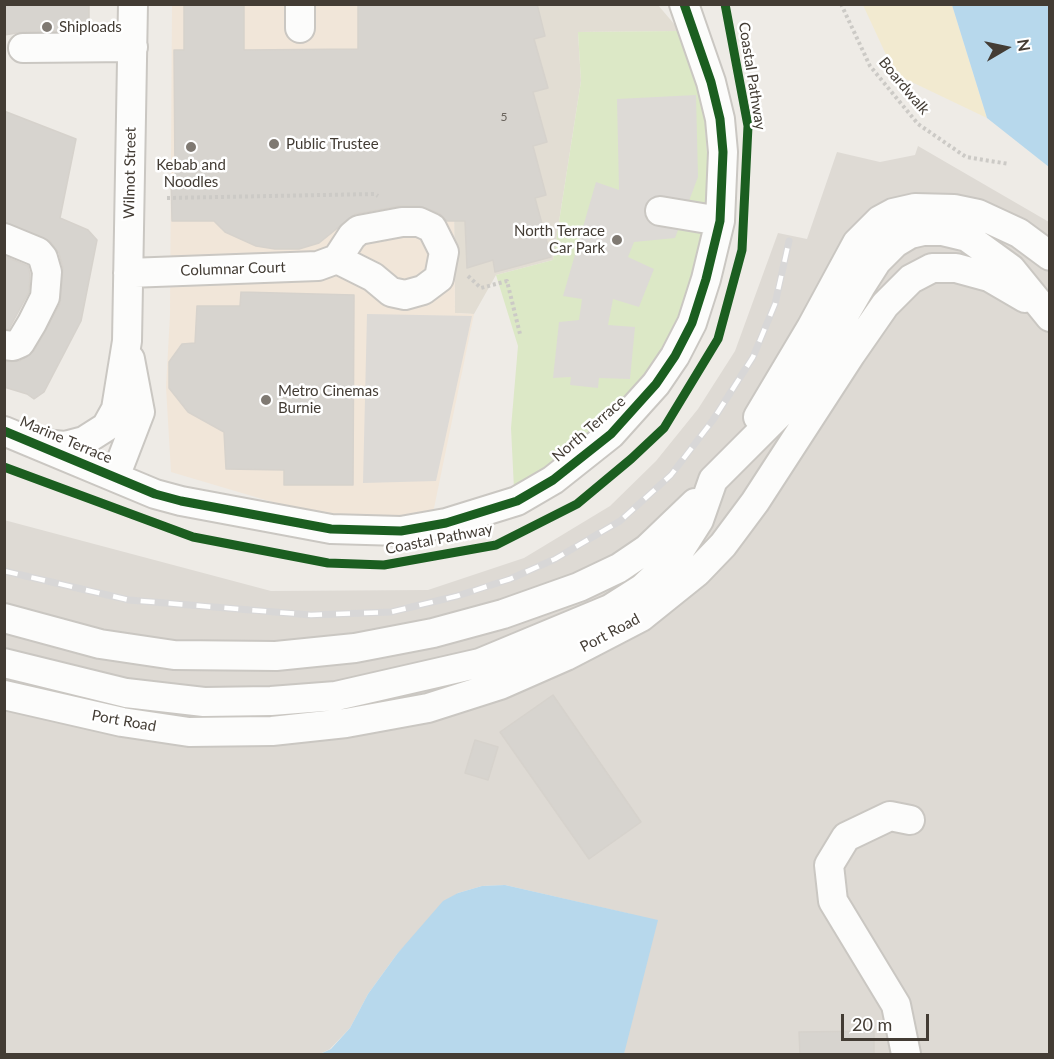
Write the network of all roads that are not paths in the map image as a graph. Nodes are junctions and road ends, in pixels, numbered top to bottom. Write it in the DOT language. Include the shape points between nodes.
graph roads {
  1 [pos="133,4"];
  2 [pos="684,4"];
  3 [pos="133,47"];
  4 [pos="23,48"];
  5 [pos="660,211"];
  6 [pos="720,221"];
  7 [pos="4,238"];
  8 [pos="1050,256"];
  9 [pos="337,259"];
  10 [pos="128,273"];
  11 [pos="1050,318"];
  12 [pos="127,341"];
  13 [pos="4,345"];
  14 [pos="4,431"];
  15 [pos="33,442"];
  16 [pos="115,477"];
  17 [pos="714,480"];
  18 [pos="4,618"];
  19 [pos="4,663"];
  20 [pos="4,695"];
  21 [pos="910,820"];
  22 [pos="906,1054"];
  1 -- 3 [label="street, Wilmot Street"];
  2 -- 6 [label="street, North Terrace" via="720,119 724,177"];
  3 -- 4 [label="street"];
  3 -- 10 [label="street, Wilmot Street"];
  5 -- 6 [label="street"];
  6 -- 16 [label="street, North Terrace" via="692,323 656,384 634,411 584,457 517,501 446,523 401,531 363,531 201,507"];
  7 -- 13 [label="street" via="38,252 47,272 45,297 32,323 20,343"];
  8 -- 17 [label="street, Port Road" via="1019,233 978,214 915,208 880,220 856,243 772,394"];
  9 -- 10 [label="street, Columnar Court" via="318,266"];
  10 -- 12 [label="street, Wilmot Street"];
  11 -- 17 [label="street, Port Road" via="1011,269 967,237 942,231 910,234 894,243 877,261 793,398"];
  11 -- 20 [label="street, Port Road" via="1018,292 978,274 956,268 932,268 911,279 885,305 755,502 697,572 641,618 500,685 428,708 272,731 189,732 122,722"];
  12 -- 15 [label="street, Wilmot Street" via="116,409 106,427 76,444 51,446"];
  12 -- 16 [label="street, Wilmot Street" via="140,412"];
  14 -- 15 [label="street, Marine Terrace"];
  15 -- 16 [label="street, Marine Terrace"];
  17 -- 18 [label="street, Port Road" via="673,527 619,568 579,587 433,633 355,648 276,656 174,655 100,644"];
  17 -- 19 [label="street, Port Road" via="699,520 675,558 643,588 610,609 480,663 336,696 204,702 126,693"];
  21 -- 22 [label="street" via="890,816 846,837 829,866 833,901 896,1005"];
}
